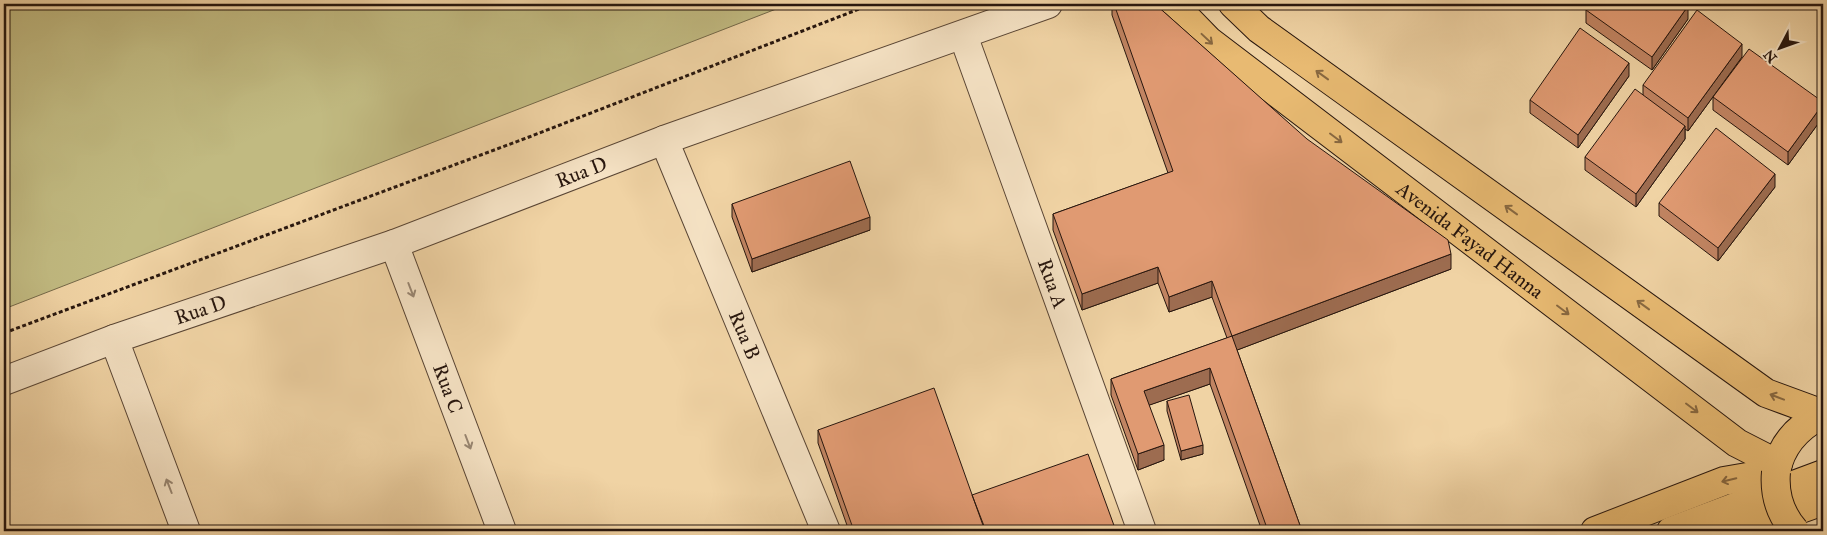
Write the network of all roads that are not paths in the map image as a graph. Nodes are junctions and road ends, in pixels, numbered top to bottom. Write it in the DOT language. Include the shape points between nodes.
graph roads {
  1 [pos="1173,4"];
  2 [pos="1233,4"];
  3 [pos="1033,7"];
  4 [pos="963,35"];
  5 [pos="664,140"];
  6 [pos="394,244"];
  7 [pos="114,339"];
  8 [pos="4,381"];
  9 [pos="1823,414"];
  10 [pos="1777,468"];
  11 [pos="1823,474"];
  12 [pos="1823,501"];
  13 [pos="186,531"];
  14 [pos="502,531"];
  15 [pos="826,531"];
  16 [pos="1142,531"];
  17 [pos="1595,531"];
  18 [pos="1671,531"];
  19 [pos="1739,531"];
  20 [pos="1795,531"];
  1 -- 10 [label="main road, Avenida Fayad Hanna, one-way" via="1208,41 1737,443"];
  9 -- 2 [label="main road, one-way" via="1766,393 1259,29"];
  3 -- 4 [label="street, Rua D"];
  4 -- 5 [label="street, Rua D"];
  4 -- 16 [label="street, Rua A"];
  5 -- 6 [label="street, Rua D"];
  5 -- 15 [label="street, Rua B"];
  6 -- 7 [label="street, Rua D"];
  6 -- 14 [label="street, Rua C, one-way"];
  7 -- 8 [label="street, Rua D"];
  13 -- 7 [label="street, one-way"];
  9 -- 10 [label="main road" via="1794,434 1784,448"];
  10 -- 17 [label="main road, one-way" via="1724,481"];
  10 -- 20 [label="main road, bridge" via="1776,493"];
  11 -- 18 [label="main road"];
  12 -- 19 [label="main road"];
}
